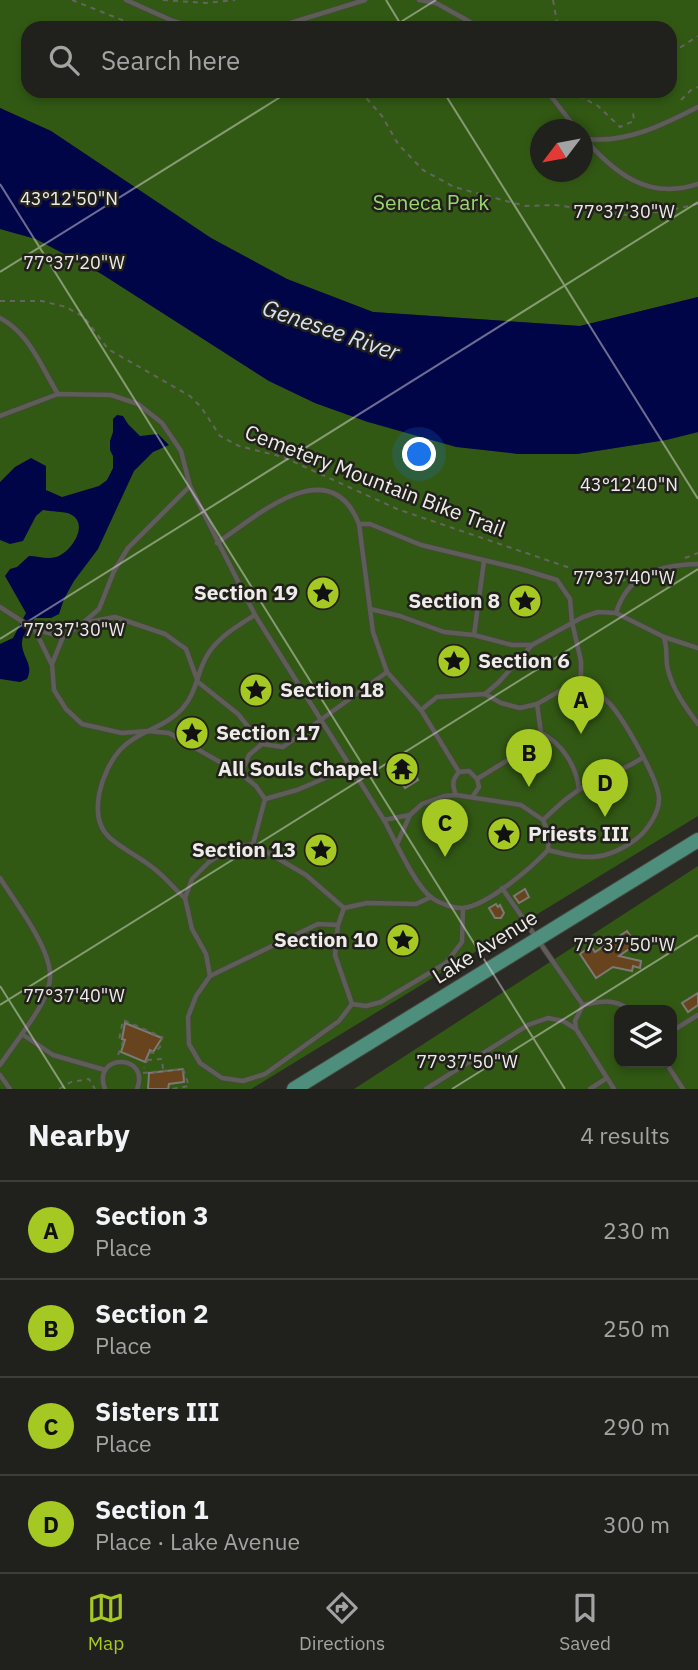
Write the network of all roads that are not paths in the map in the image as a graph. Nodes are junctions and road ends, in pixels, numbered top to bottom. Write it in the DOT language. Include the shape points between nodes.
graph roads {
  1 [pos="126,0"];
  2 [pos="365,0"];
  3 [pos="419,0"];
  4 [pos="173,21"];
  5 [pos="297,21"];
  6 [pos="468,21"];
  7 [pos="552,98"];
  8 [pos="698,107"];
  9 [pos="569,119"];
  10 [pos="593,139"];
  11 [pos="593,147"];
  12 [pos="698,184"];
  13 [pos="0,318"];
  14 [pos="58,394"];
  15 [pos="0,416"];
  16 [pos="190,486"];
  17 [pos="359,524"];
  18 [pos="218,543"];
  19 [pos="484,561"];
  20 [pos="698,564"];
  21 [pos="0,607"];
  22 [pos="370,609"];
  23 [pos="616,613"];
  24 [pos="255,615"];
  25 [pos="572,622"];
  26 [pos="83,623"];
  27 [pos="34,629"];
  28 [pos="474,635"];
  29 [pos="63,637"];
  30 [pos="664,637"];
  31 [pos="532,645"];
  32 [pos="698,648"];
  33 [pos="52,664"];
  34 [pos="387,672"];
  35 [pos="581,679"];
  36 [pos="198,682"];
  37 [pos="485,694"];
  38 [pos="537,704"];
  39 [pos="421,710"];
  40 [pos="321,718"];
  41 [pos="698,724"];
  42 [pos="148,731"];
  43 [pos="541,733"];
  44 [pos="262,744"];
  45 [pos="642,758"];
  46 [pos="351,767"];
  47 [pos="459,772"];
  48 [pos="241,774"];
  49 [pos="477,779"];
  50 [pos="579,790"];
  51 [pos="456,795"];
  52 [pos="473,796"];
  53 [pos="265,799"];
  54 [pos="410,815"];
  55 [pos="384,820"];
  56 [pos="543,820"];
  57 [pos="698,841"];
  58 [pos="253,844"];
  59 [pos="397,844"];
  60 [pos="548,850"];
  61 [pos="0,878"];
  62 [pos="502,888"];
  63 [pos="431,897"];
  64 [pos="185,898"];
  65 [pos="344,908"];
  66 [pos="463,908"];
  67 [pos="338,925"];
  68 [pos="537,939"];
  69 [pos="210,976"];
  70 [pos="352,1004"];
  71 [pos="583,1005"];
  72 [pos="620,1005"];
  73 [pos="698,1015"];
  74 [pos="677,1028"];
  75 [pos="576,1029"];
  76 [pos="22,1034"];
  77 [pos="0,1065"];
  78 [pos="669,1068"];
  79 [pos="104,1070"];
  80 [pos="0,1075"];
  81 [pos="607,1079"];
  82 [pos="10,1089"];
  83 [pos="105,1089"];
  84 [pos="137,1089"];
  85 [pos="294,1089"];
  86 [pos="426,1089"];
  87 [pos="590,1089"];
  88 [pos="614,1089"];
  89 [pos="683,1089"];
  1 -- 4 [label="lane"];
  2 -- 5 [label="lane"];
  3 -- 6 [label="lane" via="436,3"];
  7 -- 9 [label="lane"];
  8 -- 10 [label="lane" via="630,137"];
  11 -- 12 [label="lane" via="615,169 654,189"];
  13 -- 14 [label="lane" via="22,333"];
  14 -- 15 [label="lane"];
  14 -- 16 [label="lane" via="111,395 138,404 162,423 181,451"];
  16 -- 18 [label="lane"];
  16 -- 26 [label="lane" via="128,548 99,608"];
  17 -- 18 [label="lane" via="343,497 314,488 277,502"];
  17 -- 19 [label="lane"];
  17 -- 22 [label="lane"];
  18 -- 24 [label="lane"];
  19 -- 25 [label="lane" via="557,580 570,599"];
  19 -- 28 [label="lane"];
  20 -- 23 [label="lane" via="663,567 647,574 633,584"];
  21 -- 27 [label="lane"];
  22 -- 28 [label="lane" via="444,632"];
  22 -- 34 [label="lane"];
  23 -- 25 [label="lane" via="598,612"];
  23 -- 30 [label="lane"];
  24 -- 36 [label="lane" via="227,632 209,652"];
  24 -- 40 [label="lane"];
  25 -- 31 [label="lane"];
  25 -- 35 [label="lane"];
  26 -- 29 [label="lane"];
  26 -- 36 [label="lane" via="115,617 165,634 186,649"];
  27 -- 29 [label="lane"];
  27 -- 33 [label="lane"];
  28 -- 31 [label="lane"];
  29 -- 33 [label="lane"];
  30 -- 32 [label="lane"];
  30 -- 41 [label="lane" via="675,689"];
  31 -- 37 [label="lane"];
  33 -- 42 [label="lane" via="54,690 65,709 82,724 122,733"];
  34 -- 39 [label="lane"];
  34 -- 40 [label="lane"];
  35 -- 38 [label="lane"];
  35 -- 45 [label="lane" via="619,715"];
  36 -- 42 [label="lane" via="173,720"];
  36 -- 44 [label="lane" via="238,714"];
  37 -- 38 [label="lane" via="520,708"];
  37 -- 39 [label="lane" via="437,697"];
  38 -- 43 [label="lane"];
  39 -- 47 [label="lane"];
  40 -- 44 [label="lane" via="283,747"];
  40 -- 46 [label="lane"];
  42 -- 48 [label="lane" via="169,733"];
  42 -- 64 [label="lane" via="121,749 107,770 98,817 107,836 158,872"];
  43 -- 49 [label="lane"];
  43 -- 50 [label="lane" via="552,738 566,756 578,776"];
  44 -- 48 [label="lane" via="249,755"];
  45 -- 50 [label="lane"];
  45 -- 60 [label="lane" via="659,800 653,820 639,838 603,857 583,858"];
  46 -- 53 [label="lane"];
  46 -- 55 [label="lane"];
  47 -- 49 [label="lane" via="469,771"];
  47 -- 51 [label="lane" via="454,778"];
  48 -- 53 [label="lane"];
  49 -- 52 [label="lane" via="479,787"];
  50 -- 56 [label="lane"];
  51 -- 52 [label="lane"];
  51 -- 54 [label="lane" via="422,804"];
  52 -- 56 [label="lane" via="521,805"];
  53 -- 58 [label="lane"];
  54 -- 55 [label="lane"];
  54 -- 59 [label="lane"];
  55 -- 59 [label="lane"];
  56 -- 60 [label="lane" via="549,834"];
  57 -- 68 [label="main road, Lake Avenue"];
  58 -- 64 [label="lane" via="231,848 209,862 192,879"];
  58 -- 65 [label="lane" via="306,875"];
  59 -- 63 [label="lane"];
  60 -- 62 [label="lane"];
  61 -- 76 [label="lane" via="41,943 51,976 42,1004"];
  62 -- 66 [label="lane"];
  62 -- 68 [label="lane"];
  63 -- 65 [label="lane" via="416,904 367,903"];
  63 -- 66 [label="lane"];
  64 -- 69 [label="lane"];
  65 -- 67 [label="lane"];
  66 -- 70 [label="lane" via="461,942 446,963 381,1002"];
  67 -- 69 [label="lane" via="318,924"];
  67 -- 70 [label="lane" via="335,955"];
  68 -- 71 [label="lane"];
  68 -- 85 [label="main road, Lake Avenue"];
  69 -- 70 [label="lane" via="188,1017 190,1045 200,1063 222,1078 243,1081 265,1074 339,1021"];
  71 -- 72 [label="lane" via="612,1001"];
  71 -- 75 [label="lane"];
  73 -- 74 [label="lane"];
  75 -- 81 [label="lane"];
  75 -- 86 [label="lane" via="563,1020 548,1018 528,1025"];
  76 -- 77 [label="lane"];
  76 -- 79 [label="lane" via="53,1055"];
  78 -- 89 [label="lane"];
  79 -- 83 [label="lane"];
  79 -- 84 [label="lane" via="115,1062 127,1062 139,1075"];
  80 -- 82 [label="lane"];
  81 -- 87 [label="lane"];
  81 -- 88 [label="lane"];
}
